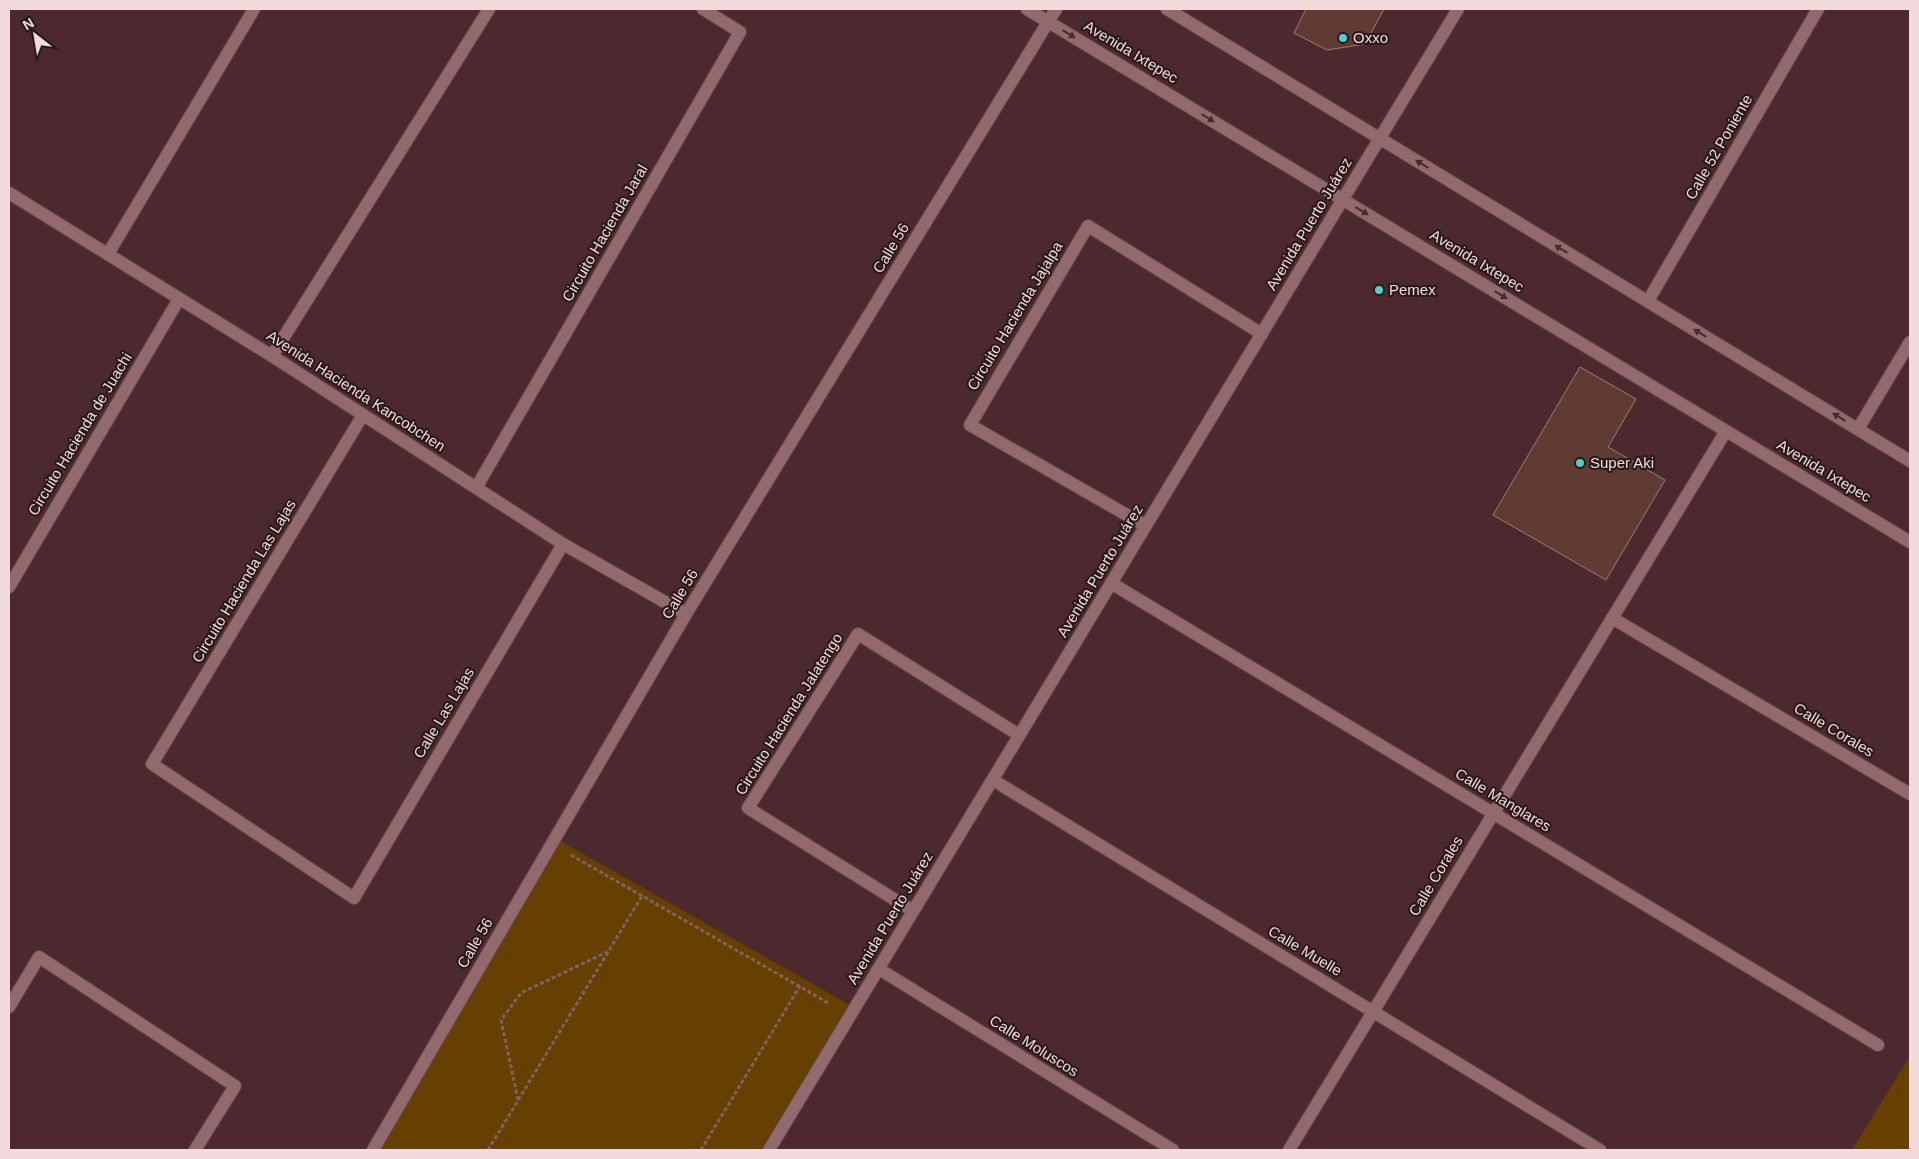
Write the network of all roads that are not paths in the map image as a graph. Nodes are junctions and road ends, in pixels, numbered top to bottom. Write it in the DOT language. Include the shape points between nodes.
graph roads {
  1 [pos="254,9"];
  2 [pos="489,9"];
  3 [pos="703,9"];
  4 [pos="1027,9"];
  5 [pos="1056,9"];
  6 [pos="1167,9"];
  7 [pos="1458,9"];
  8 [pos="1818,9"];
  9 [pos="1049,22"];
  10 [pos="1380,138"];
  11 [pos="9,193"];
  12 [pos="1343,199"];
  13 [pos="108,254"];
  14 [pos="180,299"];
  15 [pos="1648,302"];
  16 [pos="1262,334"];
  17 [pos="1910,342"];
  18 [pos="272,356"];
  19 [pos="363,415"];
  20 [pos="1858,429"];
  21 [pos="1726,431"];
  22 [pos="1910,461"];
  23 [pos="476,488"];
  24 [pos="1146,526"];
  25 [pos="1910,542"];
  26 [pos="563,544"];
  27 [pos="1111,583"];
  28 [pos="9,587"];
  29 [pos="686,614"];
  30 [pos="1612,618"];
  31 [pos="1019,735"];
  32 [pos="992,780"];
  33 [pos="1910,794"];
  34 [pos="1493,813"];
  35 [pos="354,898"];
  36 [pos="913,911"];
  37 [pos="879,968"];
  38 [pos="9,1008"];
  39 [pos="1373,1012"];
  40 [pos="1878,1045"];
  41 [pos="196,1150"];
  42 [pos="373,1150"];
  43 [pos="769,1150"];
  44 [pos="1173,1150"];
  45 [pos="1288,1150"];
  46 [pos="1600,1150"];
  1 -- 13 [label="street"];
  2 -- 18 [label="street"];
  3 -- 23 [label="street, Circuito Hacienda Jaral" via="740,32"];
  4 -- 9 [label="street, Avenida Ixtepec"];
  5 -- 9 [label="street, Calle 56"];
  6 -- 10 [label="street"];
  7 -- 10 [label="street, Avenida Puerto Juárez"];
  8 -- 15 [label="street, Calle 52 Poniente"];
  9 -- 12 [label="street, Avenida Ixtepec, one-way"];
  9 -- 29 [label="street, Calle 56"];
  10 -- 12 [label="street, Avenida Puerto Juárez"];
  15 -- 10 [label="street, one-way"];
  11 -- 13 [label="street, Avenida Hacienda Kancobchen"];
  12 -- 16 [label="street, Avenida Puerto Juárez"];
  12 -- 21 [label="street, Avenida Ixtepec, one-way"];
  13 -- 14 [label="street, Avenida Hacienda Kancobchen"];
  14 -- 18 [label="street, Avenida Hacienda Kancobchen"];
  14 -- 28 [label="street, Circuito Hacienda de Juachi"];
  20 -- 15 [label="street, one-way"];
  16 -- 24 [label="street, Avenida Puerto Juárez"];
  16 -- 24 [label="street, Circuito Hacienda Jajalpa" via="1088,226 970,425"];
  17 -- 20 [label="street"];
  18 -- 19 [label="street, Avenida Hacienda Kancobchen"];
  19 -- 23 [label="street, Avenida Hacienda Kancobchen"];
  19 -- 35 [label="street, Circuito Hacienda Las Lajas" via="152,764"];
  20 -- 22 [label="street"];
  21 -- 25 [label="street, Avenida Ixtepec"];
  21 -- 30 [label="street, Calle Corales"];
  23 -- 26 [label="street, Avenida Hacienda Kancobchen"];
  24 -- 27 [label="street, Avenida Puerto Juárez"];
  26 -- 29 [label="street, Avenida Hacienda Kancobchen"];
  26 -- 35 [label="street, Calle Las Lajas"];
  27 -- 31 [label="street, Avenida Puerto Juárez"];
  27 -- 34 [label="street, Calle Manglares"];
  29 -- 42 [label="street, Calle 56"];
  30 -- 33 [label="street, Calle Corales"];
  30 -- 34 [label="street, Calle Corales"];
  31 -- 32 [label="street, Avenida Puerto Juárez"];
  31 -- 36 [label="street, Circuito Hacienda Jalatengo" via="858,634 748,808"];
  32 -- 36 [label="street, Avenida Puerto Juárez"];
  32 -- 39 [label="street, Calle Muelle"];
  34 -- 39 [label="street, Calle Corales"];
  34 -- 40 [label="street, Calle Manglares"];
  36 -- 37 [label="street, Avenida Puerto Juárez"];
  37 -- 43 [label="street, Avenida Puerto Juárez"];
  37 -- 44 [label="street, Calle Moluscos"];
  38 -- 41 [label="street" via="39,958 235,1086"];
  39 -- 45 [label="street, Calle Corales"];
  39 -- 46 [label="street, Calle Muelle"];
}
